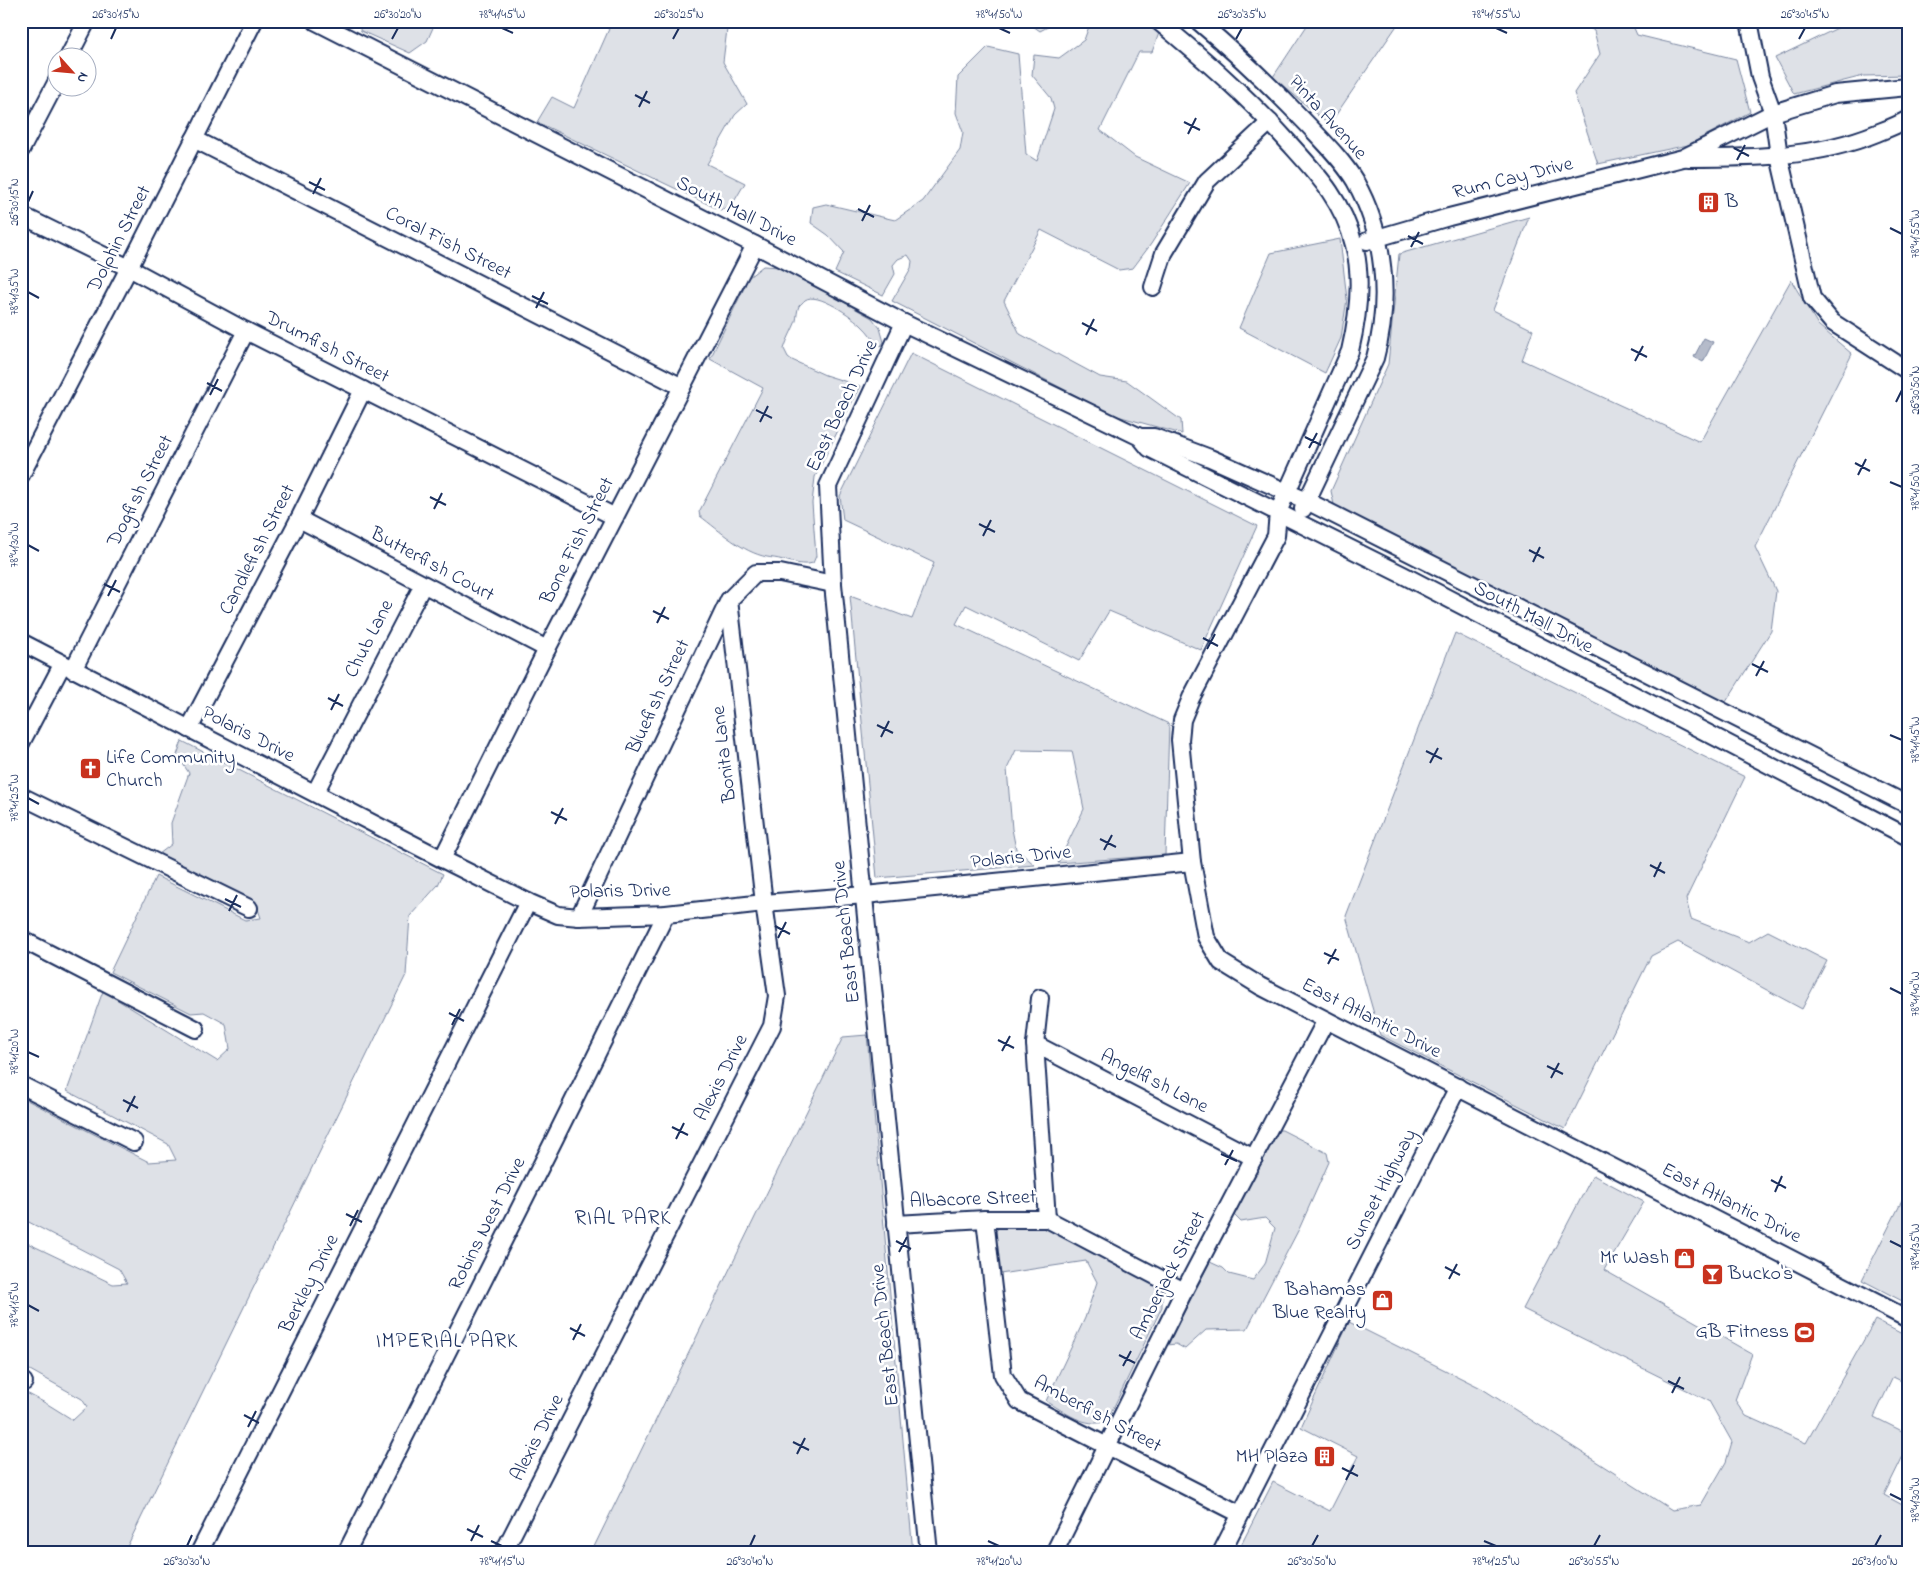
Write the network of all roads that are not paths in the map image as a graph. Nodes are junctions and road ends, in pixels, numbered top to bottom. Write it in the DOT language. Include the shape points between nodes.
graph roads {
  1 [pos="87,21"];
  2 [pos="254,21"];
  3 [pos="315,21"];
  4 [pos="1158,21"];
  5 [pos="1198,21"];
  6 [pos="1749,21"];
  7 [pos="73,48"];
  8 [pos="1908,87"];
  9 [pos="48,98"];
  10 [pos="1773,113"];
  11 [pos="1908,119"];
  12 [pos="1270,122"];
  13 [pos="194,139"];
  14 [pos="21,150"];
  15 [pos="1779,156"];
  16 [pos="1683,158"];
  17 [pos="21,215"];
  18 [pos="1377,238"];
  19 [pos="755,245"];
  20 [pos="1354,245"];
  21 [pos="129,268"];
  22 [pos="1153,288"];
  23 [pos="904,323"];
  24 [pos="246,331"];
  25 [pos="1908,372"];
  26 [pos="682,387"];
  27 [pos="363,390"];
  28 [pos="1140,437"];
  29 [pos="21,475"];
  30 [pos="1287,492"];
  31 [pos="1307,501"];
  32 [pos="1278,512"];
  33 [pos="615,517"];
  34 [pos="299,519"];
  35 [pos="1297,521"];
  36 [pos="1276,536"];
  37 [pos="1413,555"];
  38 [pos="1403,575"];
  39 [pos="833,584"];
  40 [pos="422,585"];
  41 [pos="729,600"];
  42 [pos="21,642"];
  43 [pos="547,649"];
  44 [pos="68,668"];
  45 [pos="189,729"];
  46 [pos="21,743"];
  47 [pos="315,793"];
  48 [pos="21,796"];
  49 [pos="1908,805"];
  50 [pos="1908,837"];
  51 [pos="442,859"];
  52 [pos="1192,862"];
  53 [pos="865,895"];
  54 [pos="528,902"];
  55 [pos="764,903"];
  56 [pos="248,908"];
  57 [pos="666,914"];
  58 [pos="579,917"];
  59 [pos="21,939"];
  60 [pos="1040,998"];
  61 [pos="1326,1020"];
  62 [pos="196,1029"];
  63 [pos="1035,1044"];
  64 [pos="21,1084"];
  65 [pos="1458,1087"];
  66 [pos="134,1142"];
  67 [pos="1254,1158"];
  68 [pos="985,1219"];
  69 [pos="1047,1219"];
  70 [pos="896,1224"];
  71 [pos="1184,1291"];
  72 [pos="1908,1319"];
  73 [pos="1108,1446"];
  74 [pos="1240,1514"];
  75 [pos="199,1553"];
  76 [pos="346,1553"];
  77 [pos="503,1553"];
  78 [pos="929,1553"];
  79 [pos="1054,1553"];
  80 [pos="1221,1553"];
  1 -- 7 [label="street"];
  2 -- 13 [label="street, Dolphin Street"];
  3 -- 19 [label="street, South Mall Drive"];
  4 -- 12 [label="street" via="1212,66"];
  5 -- 18 [label="street, Pinta Avenue" via="1286,102 1342,163 1364,198"];
  6 -- 10 [label="street" via="1760,77"];
  8 -- 10 [label="street, Rum Cay Drive" via="1835,94"];
  9 -- 14 [label="street"];
  10 -- 15 [label="street"];
  10 -- 16 [label="street, Rum Cay Drive"];
  11 -- 15 [label="street, Rum Cay Drive" via="1861,140"];
  12 -- 20 [label="street" via="1333,194"];
  12 -- 22 [label="street" via="1207,180 1164,253"];
  13 -- 21 [label="street, Dolphin Street"];
  13 -- 26 [label="street, Coral Fish Street"];
  15 -- 16 [label="street, Rum Cay Drive"];
  15 -- 25 [label="street" via="1812,298 1832,322"];
  16 -- 18 [label="street, Rum Cay Drive"];
  17 -- 21 [label="street, Drumfish Street"];
  18 -- 20 [label="street, Rum Cay Drive"];
  18 -- 31 [label="street, Pinta Avenue" via="1383,274 1382,335 1375,358"];
  19 -- 23 [label="street, South Mall Drive"];
  19 -- 26 [label="street, Bone Fish Street"];
  20 -- 30 [label="street" via="1358,274 1356,328 1350,350"];
  21 -- 24 [label="street, Drumfish Street"];
  21 -- 29 [label="street, Dolphin Street"];
  23 -- 28 [label="street, South Mall Drive"];
  23 -- 39 [label="street, East Beach Drive" via="828,486"];
  24 -- 27 [label="street, Drumfish Street"];
  24 -- 44 [label="street, Dogfish Street"];
  26 -- 33 [label="street, Bone Fish Street"];
  27 -- 33 [label="street, Drumfish Street"];
  27 -- 34 [label="street, Candlefish Street"];
  28 -- 30 [label="street, South Mall Drive" via="1154,437"];
  28 -- 32 [label="street, South Mall Drive" via="1149,448"];
  30 -- 31 [label="street, South Mall Drive"];
  30 -- 32 [label="street"];
  31 -- 35 [label="street, Pinta Avenue"];
  31 -- 37 [label="street, South Mall Drive"];
  32 -- 35 [label="street, South Mall Drive"];
  32 -- 36 [label="street, East Atlantic Drive"];
  33 -- 43 [label="street, Bone Fish Street"];
  34 -- 40 [label="street, Butterfish Court"];
  34 -- 45 [label="street, Candlefish Street"];
  35 -- 36 [label="street, East Atlantic Drive"];
  35 -- 38 [label="street, South Mall Drive"];
  36 -- 52 [label="street, East Atlantic Drive" via="1182,720 1180,740"];
  37 -- 38 [label="street"];
  37 -- 49 [label="street, South Mall Drive"];
  38 -- 50 [label="street, South Mall Drive"];
  39 -- 41 [label="street, Bluefish Street" via="780,573 756,573"];
  39 -- 53 [label="street, East Beach Drive"];
  40 -- 43 [label="street, Butterfish Court"];
  40 -- 47 [label="street, Chub Lane"];
  41 -- 55 [label="street, Bonita Lane"];
  41 -- 58 [label="street, Bluefish Street"];
  42 -- 44 [label="street, Polaris Drive"];
  43 -- 51 [label="street, Bone Fish Street"];
  44 -- 45 [label="street, Polaris Drive"];
  44 -- 46 [label="street, Dogfish Street"];
  45 -- 47 [label="street, Polaris Drive"];
  47 -- 51 [label="street, Polaris Drive"];
  48 -- 56 [label="street"];
  51 -- 54 [label="street, Polaris Drive"];
  52 -- 53 [label="street, Polaris Drive"];
  52 -- 61 [label="street, East Atlantic Drive" via="1206,937 1221,962"];
  53 -- 55 [label="street, Polaris Drive"];
  53 -- 70 [label="street, East Beach Drive"];
  54 -- 58 [label="street, Polaris Drive" via="558,915"];
  54 -- 75 [label="street, Berkley Drive"];
  55 -- 57 [label="street, Polaris Drive"];
  55 -- 77 [label="street, Alexis Drive" via="777,996 772,1026"];
  57 -- 58 [label="street, Polaris Drive"];
  57 -- 76 [label="street, Robins Nest Drive"];
  59 -- 62 [label="street"];
  60 -- 63 [label="street"];
  61 -- 65 [label="street, East Atlantic Drive"];
  61 -- 67 [label="street, Amberjack Street"];
  63 -- 67 [label="street, Angelfish Lane"];
  63 -- 69 [label="street"];
  64 -- 66 [label="street"];
  65 -- 72 [label="street, East Atlantic Drive"];
  65 -- 74 [label="street, Sunset Highway"];
  67 -- 71 [label="street, Amberjack Street"];
  68 -- 69 [label="street, Albacore Street"];
  68 -- 70 [label="street, Albacore Street"];
  68 -- 73 [label="street, Amberfish Street" via="1003,1375 1019,1401"];
  69 -- 71 [label="street, Albacore Street"];
  70 -- 78 [label="street, East Beach Drive"];
  71 -- 73 [label="street, Amberjack Street"];
  73 -- 74 [label="street, Amberfish Street"];
  73 -- 79 [label="street, Amberjack Street"];
  74 -- 80 [label="street, Sunset Highway"];
}
